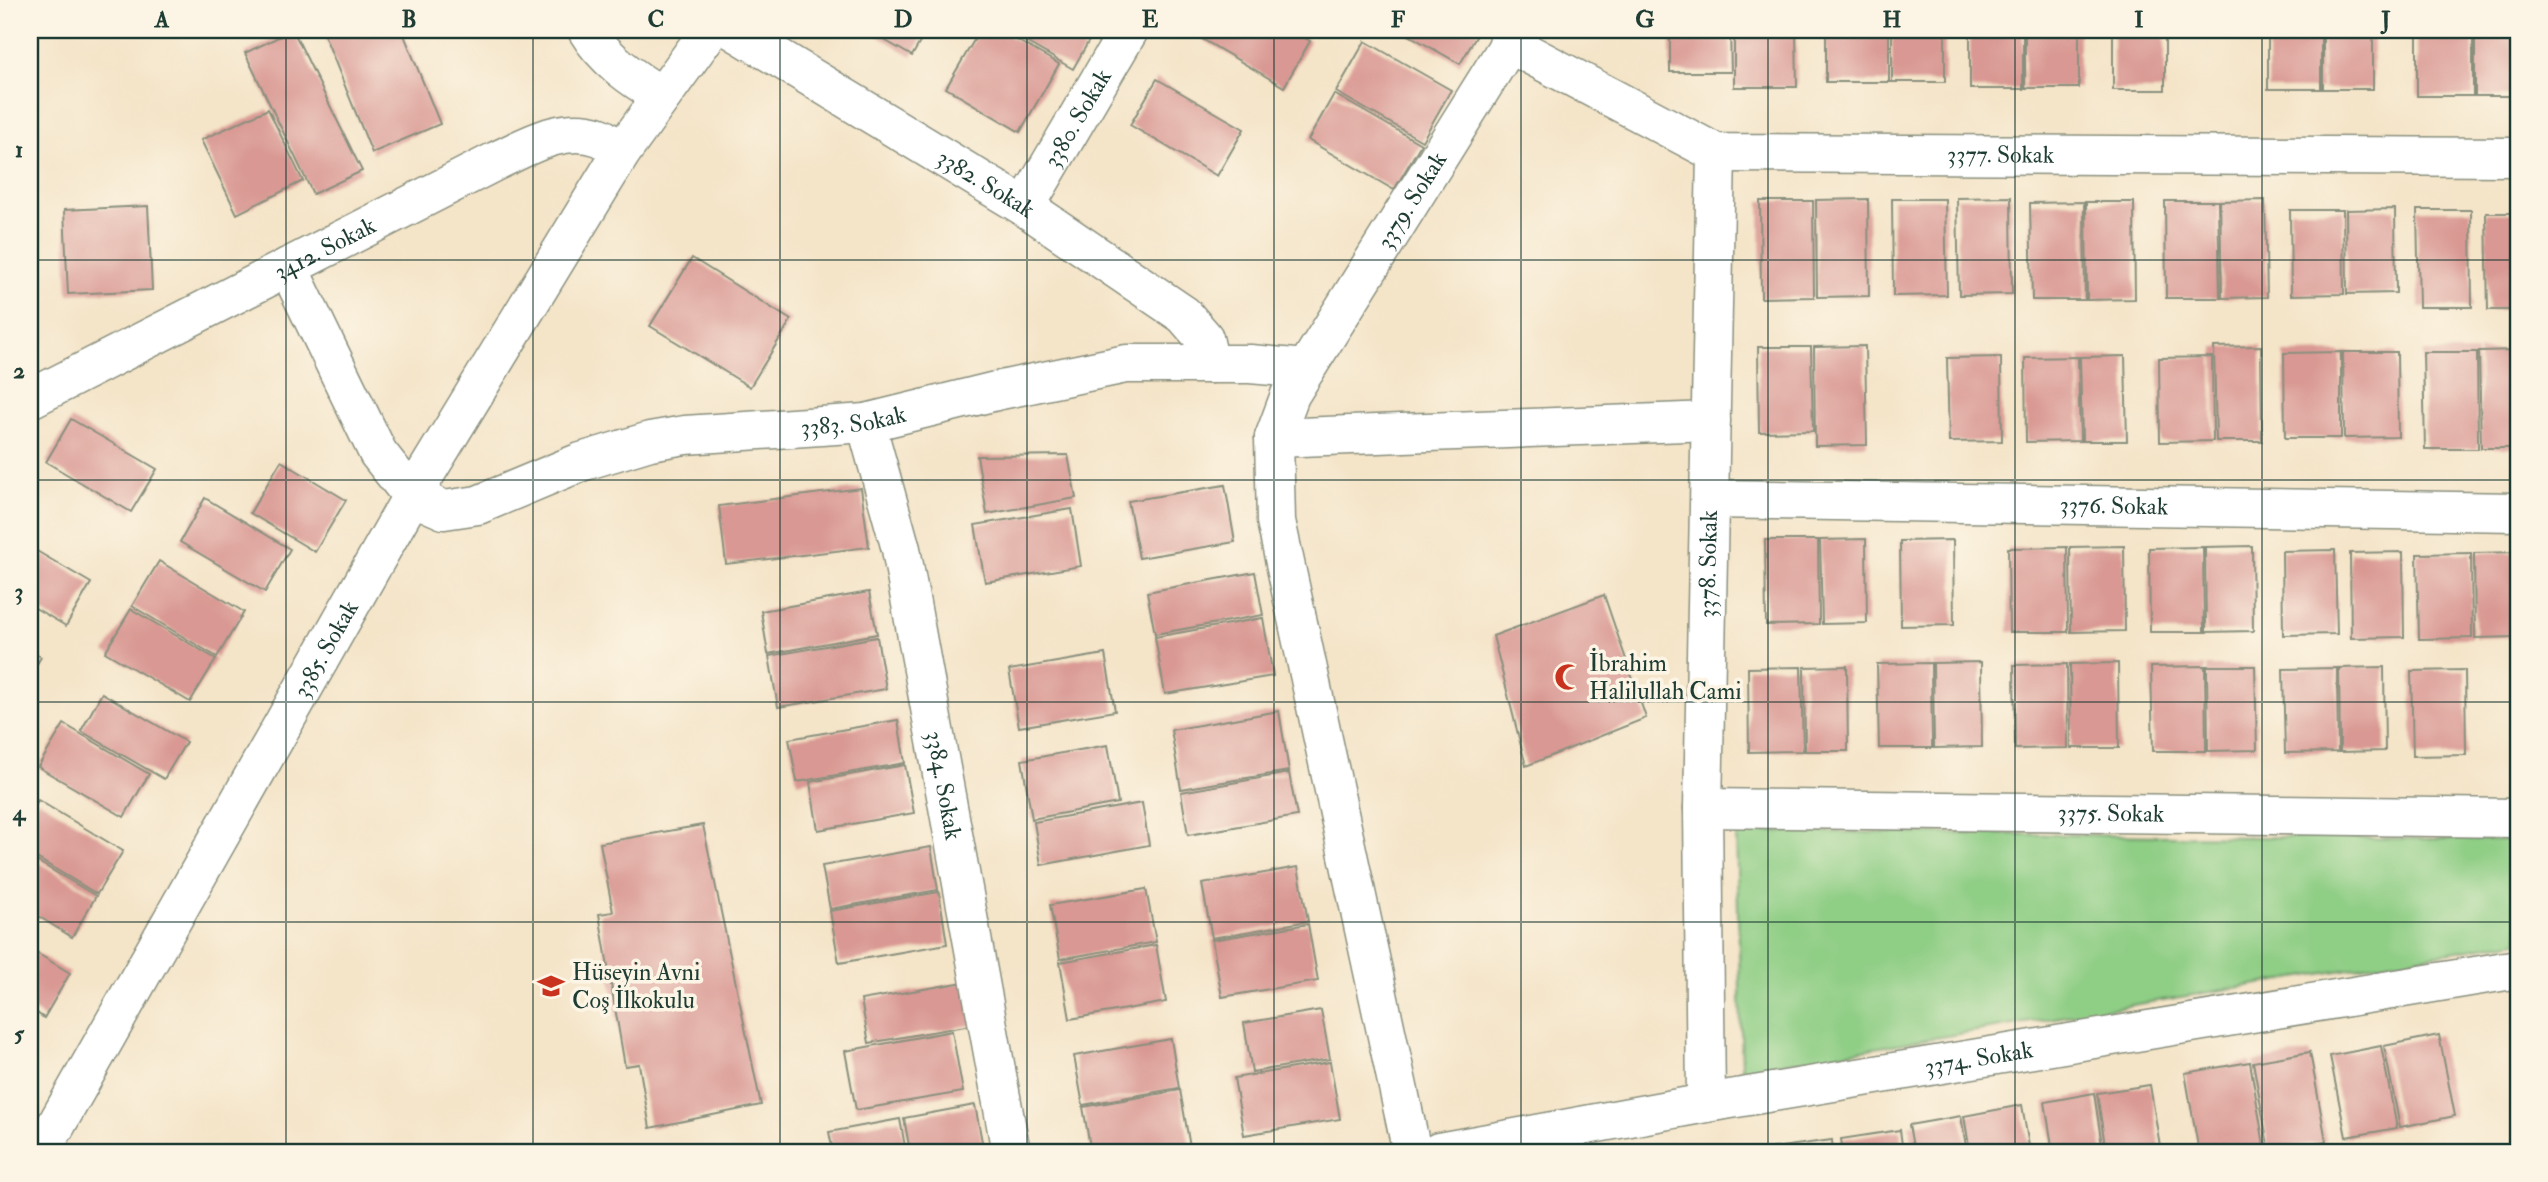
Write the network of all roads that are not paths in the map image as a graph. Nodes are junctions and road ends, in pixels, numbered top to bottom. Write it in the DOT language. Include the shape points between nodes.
graph roads {
  1 [pos="587,30"];
  2 [pos="710,30"];
  3 [pos="733,30"];
  4 [pos="1129,30"];
  5 [pos="1513,36"];
  6 [pos="662,96"];
  7 [pos="621,153"];
  8 [pos="1716,153"];
  9 [pos="2518,157"];
  10 [pos="1025,207"];
  11 [pos="288,267"];
  12 [pos="1210,364"];
  13 [pos="1306,369"];
  14 [pos="30,399"];
  15 [pos="1711,421"];
  16 [pos="866,423"];
  17 [pos="1274,438"];
  18 [pos="412,496"];
  19 [pos="1710,499"];
  20 [pos="2518,512"];
  21 [pos="1703,808"];
  22 [pos="2518,818"];
  23 [pos="2518,969"];
  24 [pos="1706,1103"];
  25 [pos="41,1152"];
  26 [pos="1011,1152"];
  27 [pos="1412,1152"];
  28 [pos="1439,1152"];
  1 -- 6 [label="street" via="613,62"];
  2 -- 6 [label="street, 3385. Sokak"];
  3 -- 10 [label="street, 3382. Sokak"];
  4 -- 10 [label="street, 3380. Sokak"];
  5 -- 8 [label="street, 3377. Sokak"];
  5 -- 13 [label="street, 3379. Sokak"];
  6 -- 7 [label="street, 3385. Sokak"];
  7 -- 11 [label="street, 3412. Sokak" via="601,137 578,133 551,136"];
  7 -- 18 [label="street, 3385. Sokak"];
  8 -- 9 [label="street, 3377. Sokak"];
  8 -- 15 [label="street, 3378. Sokak"];
  10 -- 12 [label="street, 3382. Sokak" via="1184,315 1204,338"];
  11 -- 14 [label="street, 3412. Sokak"];
  11 -- 18 [label="street" via="378,453"];
  12 -- 13 [label="street, 3383. Sokak"];
  12 -- 16 [label="street, 3383. Sokak" via="1126,364"];
  13 -- 17 [label="street, 3379. Sokak" via="1290,395"];
  15 -- 17 [label="street"];
  15 -- 19 [label="street, 3378. Sokak"];
  16 -- 18 [label="street, 3383. Sokak" via="650,441 581,462 478,505 444,510"];
  16 -- 26 [label="street, 3384. Sokak" via="901,549"];
  17 -- 27 [label="street" via="1276,521"];
  18 -- 25 [label="street, 3385. Sokak"];
  19 -- 20 [label="street, 3376. Sokak"];
  19 -- 21 [label="street, 3378. Sokak"];
  21 -- 22 [label="street, 3375. Sokak"];
  21 -- 24 [label="street, 3378. Sokak"];
  23 -- 24 [label="street, 3374. Sokak"];
  24 -- 28 [label="street, 3374. Sokak"];
}
